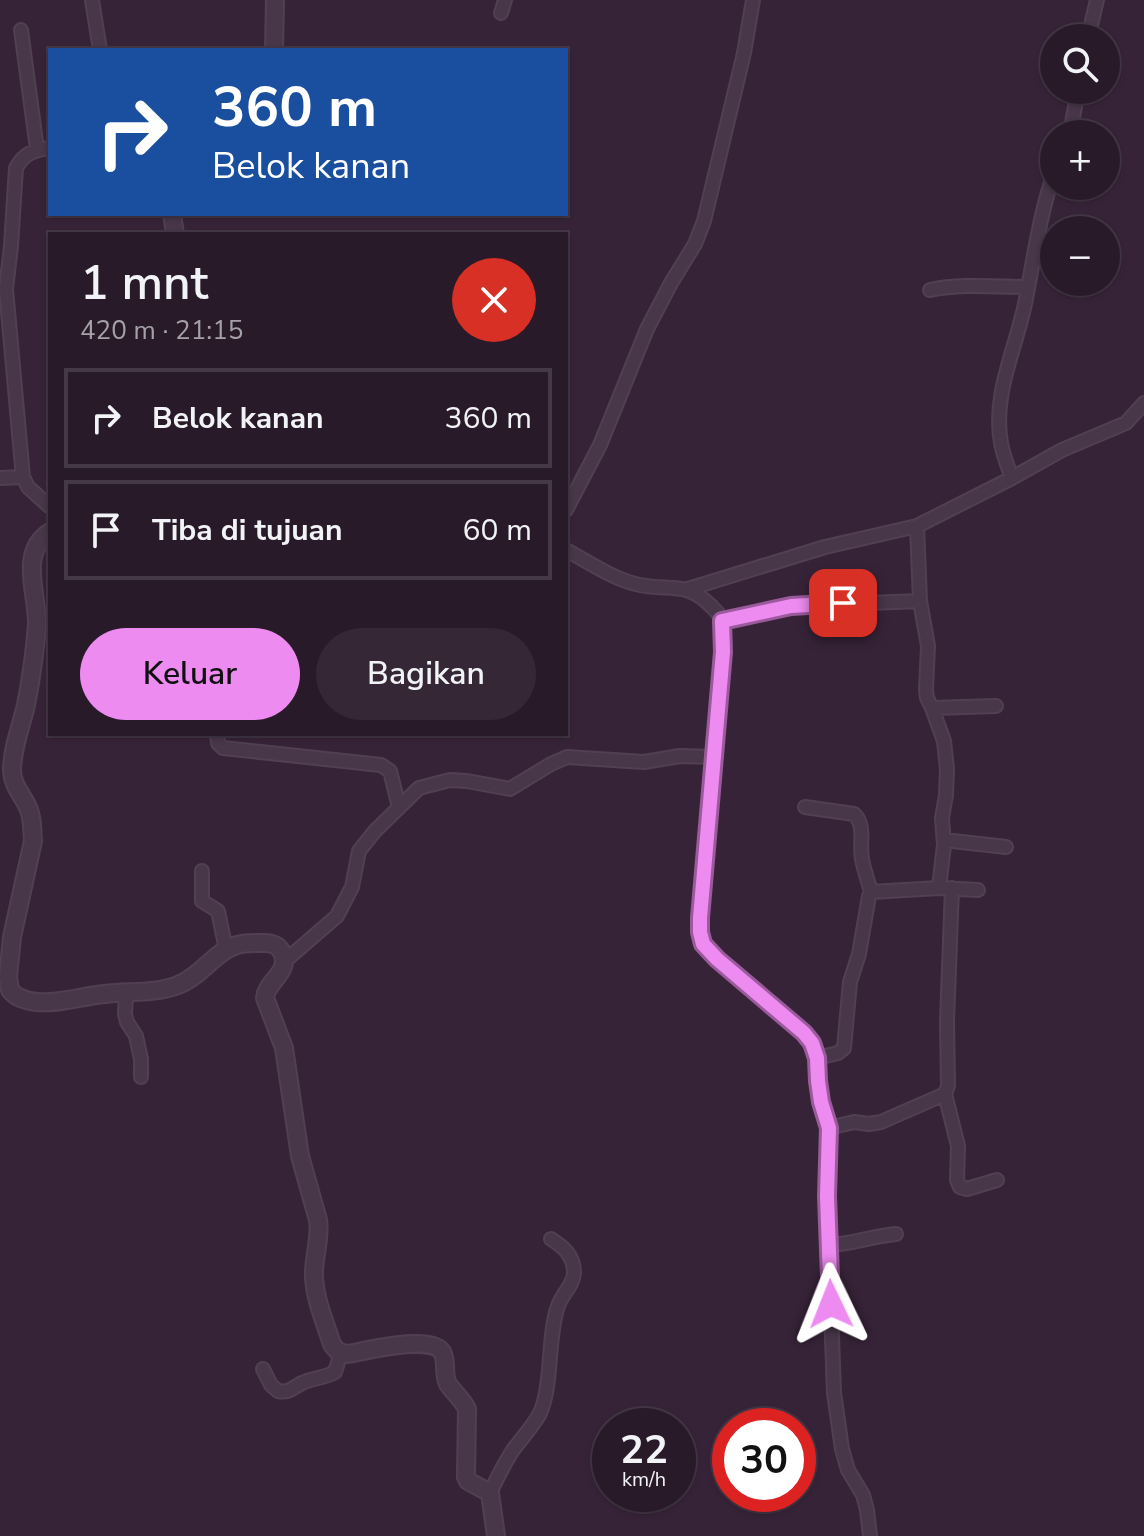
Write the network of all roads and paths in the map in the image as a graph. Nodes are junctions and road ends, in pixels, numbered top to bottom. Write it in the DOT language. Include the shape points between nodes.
graph roads {
  1 [pos="92,0"];
  2 [pos="275,0"];
  3 [pos="753,0"];
  4 [pos="1097,0"];
  5 [pos="1091,24"];
  6 [pos="21,30"];
  7 [pos="100,48"];
  8 [pos="274,48"];
  9 [pos="44,149"];
  10 [pos="1045,200"];
  11 [pos="1028,287"];
  12 [pos="930,290"];
  13 [pos="1144,403"];
  14 [pos="23,477"];
  15 [pos="0,478"];
  16 [pos="1012,478"];
  17 [pos="48,504"];
  18 [pos="568,506"];
  19 [pos="917,526"];
  20 [pos="48,533"];
  21 [pos="568,551"];
  22 [pos="688,589"];
  23 [pos="920,601"];
  24 [pos="43,610"];
  25 [pos="722,621"];
  26 [pos="996,706"];
  27 [pos="932,708"];
  28 [pos="217,736"];
  29 [pos="8,745"];
  30 [pos="714,757"];
  31 [pos="399,807"];
  32 [pos="805,807"];
  33 [pos="944,840"];
  34 [pos="1006,847"];
  35 [pos="202,871"];
  36 [pos="945,888"];
  37 [pos="978,890"];
  38 [pos="871,892"];
  39 [pos="226,950"];
  40 [pos="285,961"];
  41 [pos="5,990"];
  42 [pos="126,993"];
  43 [pos="817,1058"];
  44 [pos="141,1077"];
  45 [pos="945,1094"];
  46 [pos="829,1128"];
  47 [pos="997,1180"];
  48 [pos="896,1234"];
  49 [pos="551,1239"];
  50 [pos="830,1245"];
  51 [pos="341,1353"];
  52 [pos="263,1369"];
  53 [pos="490,1493"];
  54 [pos="496,1536"];
  55 [pos="870,1536"];
  1 -- 7 [label="street"];
  2 -- 8 [label="street"];
  3 -- 18 [label="street" via="704,221 647,329 600,445"];
  4 -- 5 [label="street"];
  6 -- 9 [label="street"];
  9 -- 14 [label="street" via="21,159 16,168 6,289"];
  10 -- 11 [label="street"];
  11 -- 12 [label="street"];
  11 -- 16 [label="street" via="1000,401 1001,443"];
  13 -- 16 [label="street" via="1126,423"];
  14 -- 15 [label="street"];
  14 -- 17 [label="street"];
  16 -- 19 [label="street"];
  19 -- 22 [label="street" via="825,547"];
  19 -- 23 [label="street"];
  20 -- 24 [label="street" via="33,555 32,575"];
  21 -- 22 [label="street" via="638,585"];
  22 -- 25 [label="street"];
  23 -- 25 [label="street" via="791,606"];
  23 -- 27 [label="street"];
  24 -- 29 [label="street" via="26,706"];
  25 -- 30 [label="street"];
  26 -- 27 [label="street"];
  27 -- 33 [label="street" via="947,769"];
  28 -- 31 [label="street" via="223,748 381,765 390,771"];
  29 -- 41 [label="street" via="16,789 29,809 33,841"];
  30 -- 31 [label="street" via="644,762 567,757 514,788 450,780 419,788"];
  30 -- 43 [label="street" via="700,918 703,944 804,1033"];
  31 -- 40 [label="street" via="359,851 352,887 337,916"];
  32 -- 38 [label="street" via="858,819"];
  33 -- 34 [label="street"];
  33 -- 36 [label="street"];
  35 -- 39 [label="street" via="202,901 218,911"];
  36 -- 37 [label="street"];
  36 -- 38 [label="street"];
  36 -- 45 [label="street"];
  38 -- 43 [label="street" via="849,992 844,1048"];
  39 -- 40 [label="street" via="270,943 277,945"];
  39 -- 42 [label="street" via="181,984"];
  40 -- 51 [label="street" via="265,998 284,1048 300,1156 318,1220 316,1292 332,1344"];
  41 -- 42 [label="street" via="33,1002"];
  42 -- 44 [label="street" via="125,1014 136,1036"];
  43 -- 46 [label="street"];
  45 -- 46 [label="street" via="881,1122"];
  45 -- 47 [label="street" via="958,1146 960,1187"];
  46 -- 50 [label="street"];
  48 -- 50 [label="street"];
  49 -- 53 [label="street" via="570,1256 574,1276 558,1303 543,1405"];
  50 -- 55 [label="street" via="836,1408 842,1449 863,1495"];
  51 -- 52 [label="street" via="335,1372 289,1392 271,1385"];
  51 -- 53 [label="street" via="406,1344 440,1349 447,1382 467,1409 466,1477"];
  53 -- 54 [label="street"];
}
